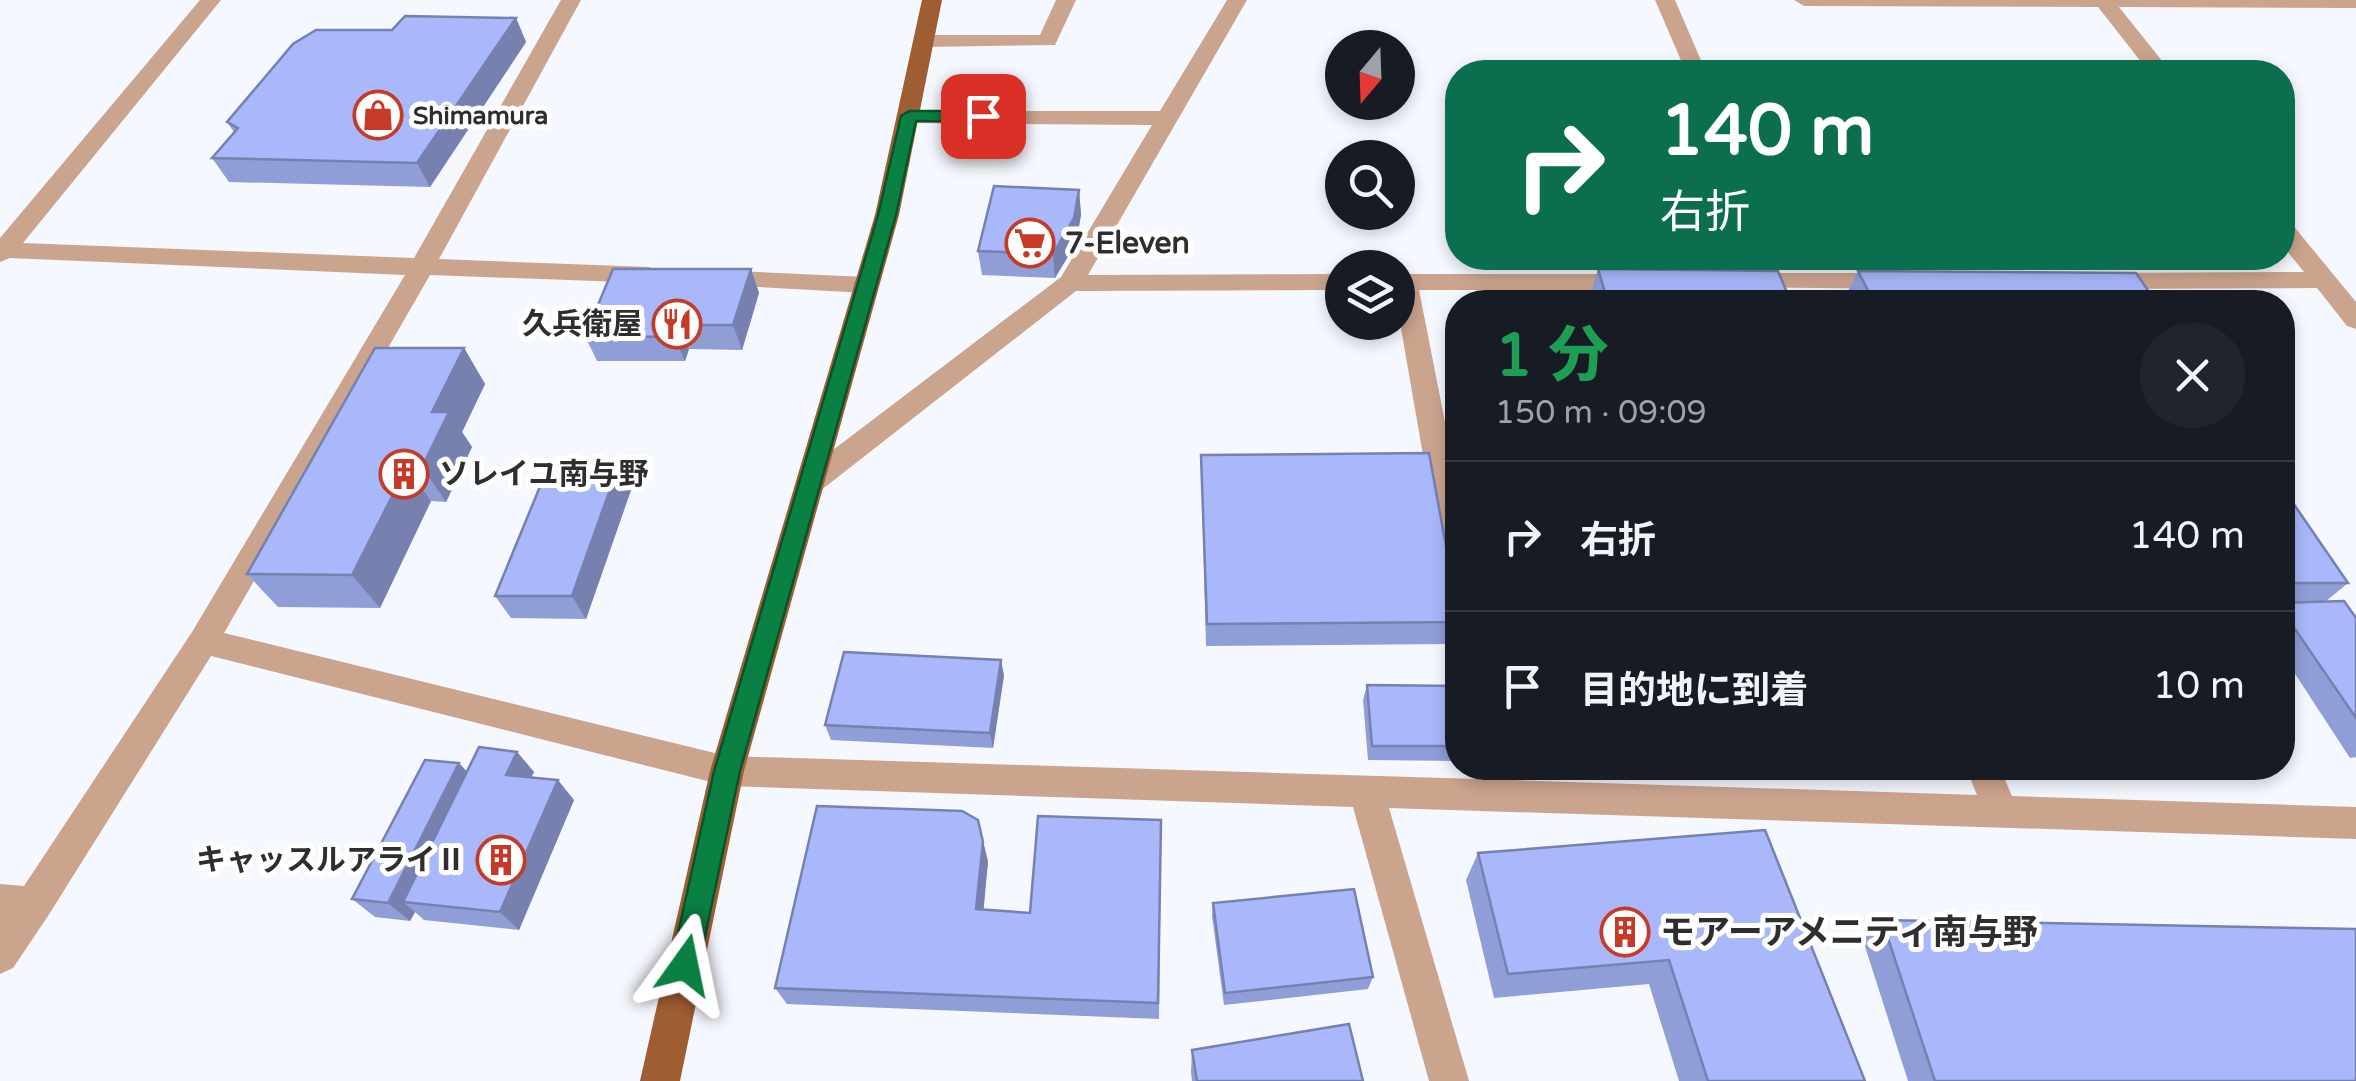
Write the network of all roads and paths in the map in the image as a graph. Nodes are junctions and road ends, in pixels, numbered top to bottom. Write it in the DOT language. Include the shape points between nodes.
graph roads {
  1 [pos="210,0"];
  2 [pos="570,0"];
  3 [pos="932,0"];
  4 [pos="1066,0"];
  5 [pos="1237,0"];
  6 [pos="1665,0"];
  7 [pos="1804,0"];
  8 [pos="1864,0"];
  9 [pos="2104,0"];
  10 [pos="2356,2"];
  11 [pos="925,41"];
  12 [pos="1691,60"];
  13 [pos="2151,60"];
  14 [pos="909,116"];
  15 [pos="1167,118"];
  16 [pos="2295,242"];
  17 [pos="1,252"];
  18 [pos="422,267"];
  19 [pos="1782,280"];
  20 [pos="1918,281"];
  21 [pos="2072,281"];
  22 [pos="1325,282"];
  23 [pos="1415,282"];
  24 [pos="1664,282"];
  25 [pos="1723,282"];
  26 [pos="1070,283"];
  27 [pos="866,285"];
  28 [pos="2337,287"];
  29 [pos="2356,320"];
  30 [pos="1413,340"];
  31 [pos="810,483"];
  32 [pos="1445,503"];
  33 [pos="203,642"];
  34 [pos="727,771"];
  35 [pos="1988,780"];
  36 [pos="1496,782"];
  37 [pos="1367,793"];
  38 [pos="2003,815"];
  39 [pos="2356,824"];
  40 [pos="17,903"];
  41 [pos="0,954"];
  42 [pos="660,1081"];
  43 [pos="1449,1081"];
  1 -- 17 [label="street"];
  2 -- 18 [label="street"];
  3 -- 11 [label="main road"];
  4 -- 11 [label="street" via="1048,42"];
  5 -- 15 [label="street"];
  6 -- 12 [label="street"];
  7 -- 8 [label="street"];
  8 -- 9 [label="street"];
  9 -- 10 [label="street"];
  9 -- 13 [label="street"];
  11 -- 14 [label="main road"];
  14 -- 15 [label="street"];
  14 -- 27 [label="main road"];
  15 -- 26 [label="street"];
  16 -- 28 [label="street"];
  17 -- 18 [label="street"];
  18 -- 27 [label="street"];
  18 -- 33 [label="street"];
  19 -- 20 [label="street"];
  19 -- 25 [label="street"];
  21 -- 28 [label="street"];
  22 -- 26 [label="street"];
  23 -- 24 [label="street"];
  26 -- 31 [label="street"];
  27 -- 31 [label="main road"];
  28 -- 29 [label="street"];
  30 -- 32 [label="street"];
  31 -- 34 [label="main road"];
  33 -- 34 [label="street"];
  33 -- 40 [label="street"];
  34 -- 37 [label="street"];
  34 -- 42 [label="main road"];
  35 -- 38 [label="street"];
  36 -- 37 [label="street"];
  36 -- 38 [label="street"];
  37 -- 43 [label="street"];
  38 -- 39 [label="street"];
  40 -- 41 [label="street"];
}
